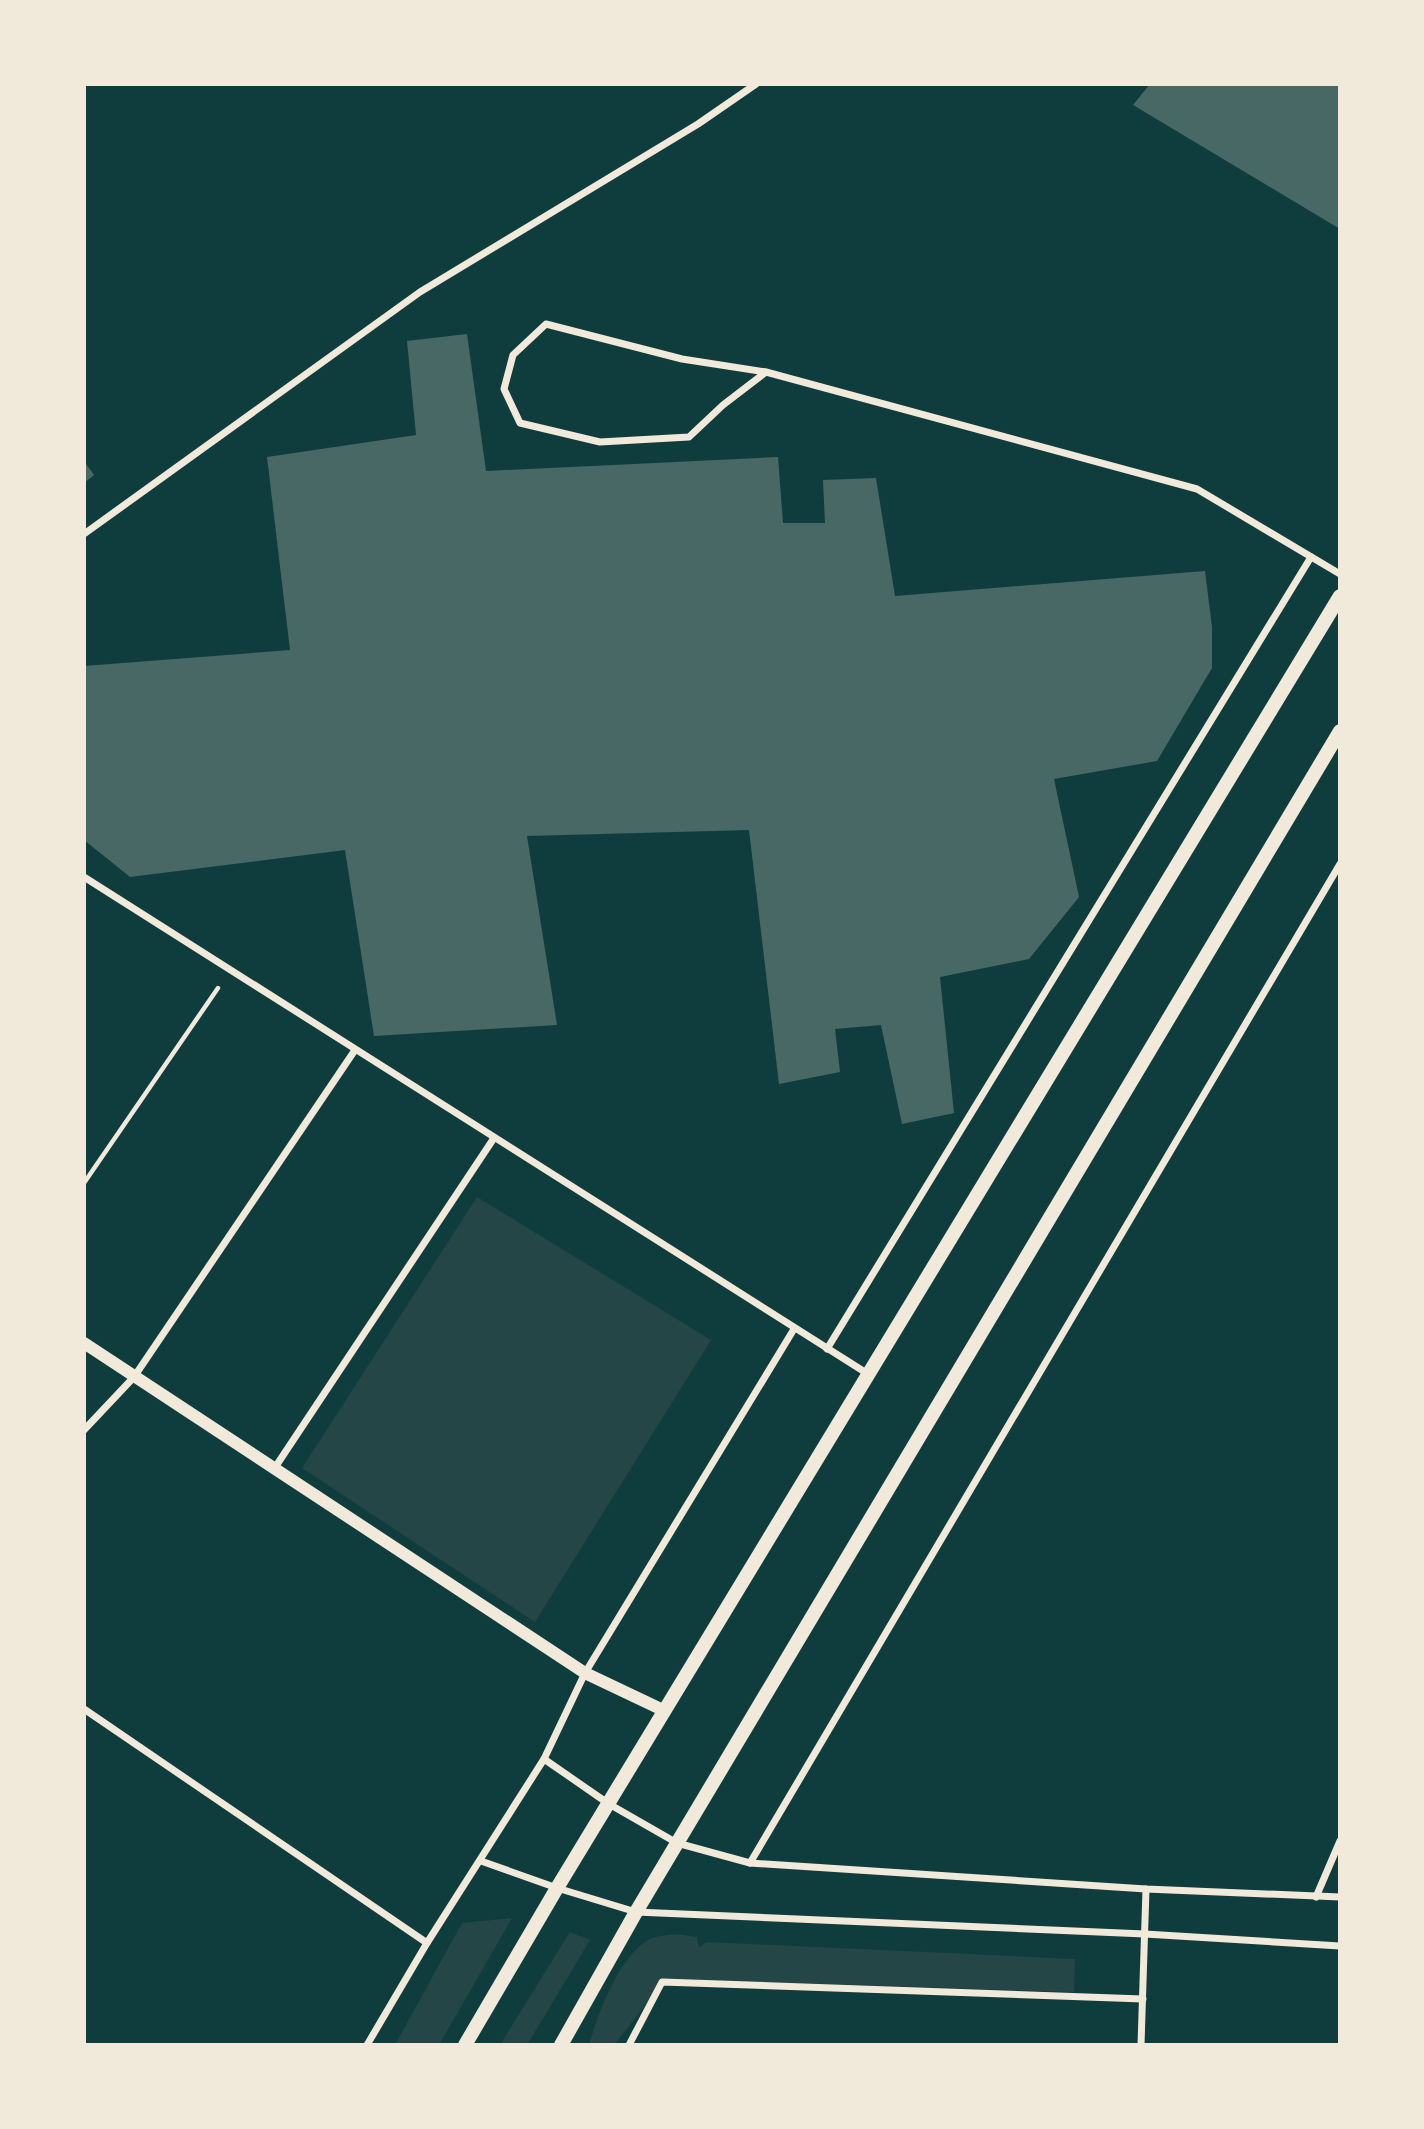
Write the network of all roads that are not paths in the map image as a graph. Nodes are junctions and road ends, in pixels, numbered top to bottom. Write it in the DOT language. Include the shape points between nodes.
graph roads {
  1 [pos="756,84"];
  2 [pos="766,372"];
  3 [pos="84,534"];
  4 [pos="1311,557"];
  5 [pos="1340,573"];
  6 [pos="1340,596"];
  7 [pos="1340,731"];
  8 [pos="1340,864"];
  9 [pos="84,878"];
  10 [pos="355,1049"];
  11 [pos="494,1138"];
  12 [pos="794,1329"];
  13 [pos="84,1343"];
  14 [pos="827,1349"];
  15 [pos="868,1374"];
  16 [pos="134,1377"];
  17 [pos="84,1430"];
  18 [pos="274,1470"];
  19 [pos="585,1673"];
  20 [pos="84,1709"];
  21 [pos="665,1711"];
  22 [pos="544,1759"];
  23 [pos="609,1804"];
  24 [pos="1340,1841"];
  25 [pos="677,1843"];
  26 [pos="481,1861"];
  27 [pos="750,1863"];
  28 [pos="557,1888"];
  29 [pos="1146,1889"];
  30 [pos="1316,1897"];
  31 [pos="1340,1897"];
  32 [pos="636,1912"];
  33 [pos="1145,1934"];
  34 [pos="427,1943"];
  35 [pos="1340,1946"];
  36 [pos="1143,1999"];
  37 [pos="367,2045"];
  38 [pos="465,2045"];
  39 [pos="561,2045"];
  40 [pos="629,2045"];
  41 [pos="1141,2045"];
  1 -- 3 [label="street" via="420,292"];
  2 -- 2 [label="street" via="689,437 600,442 520,423 505,389 513,355 546,324 682,359"];
  2 -- 4 [label="street" via="1197,489"];
  4 -- 5 [label="street"];
  4 -- 14 [label="street"];
  6 -- 15 [label="main road"];
  7 -- 25 [label="main road"];
  8 -- 27 [label="street"];
  9 -- 10 [label="street"];
  10 -- 11 [label="street"];
  10 -- 16 [label="street"];
  11 -- 12 [label="street"];
  11 -- 18 [label="street"];
  12 -- 14 [label="street"];
  12 -- 19 [label="street"];
  13 -- 16 [label="street"];
  14 -- 15 [label="street"];
  15 -- 21 [label="main road"];
  16 -- 17 [label="street"];
  16 -- 18 [label="street"];
  18 -- 19 [label="street"];
  19 -- 21 [label="street"];
  19 -- 22 [label="street"];
  20 -- 34 [label="street"];
  21 -- 23 [label="main road"];
  22 -- 23 [label="street"];
  22 -- 26 [label="street"];
  23 -- 25 [label="street"];
  23 -- 28 [label="main road"];
  24 -- 30 [label="street"];
  25 -- 27 [label="street"];
  25 -- 32 [label="main road"];
  26 -- 28 [label="street"];
  26 -- 34 [label="street"];
  27 -- 29 [label="street"];
  28 -- 32 [label="street"];
  28 -- 38 [label="main road"];
  29 -- 30 [label="street"];
  29 -- 33 [label="street"];
  30 -- 31 [label="street"];
  32 -- 33 [label="street"];
  32 -- 39 [label="main road"];
  33 -- 35 [label="street"];
  33 -- 36 [label="street"];
  34 -- 37 [label="street"];
  36 -- 40 [label="street" via="662,1982"];
  36 -- 41 [label="street"];
}
